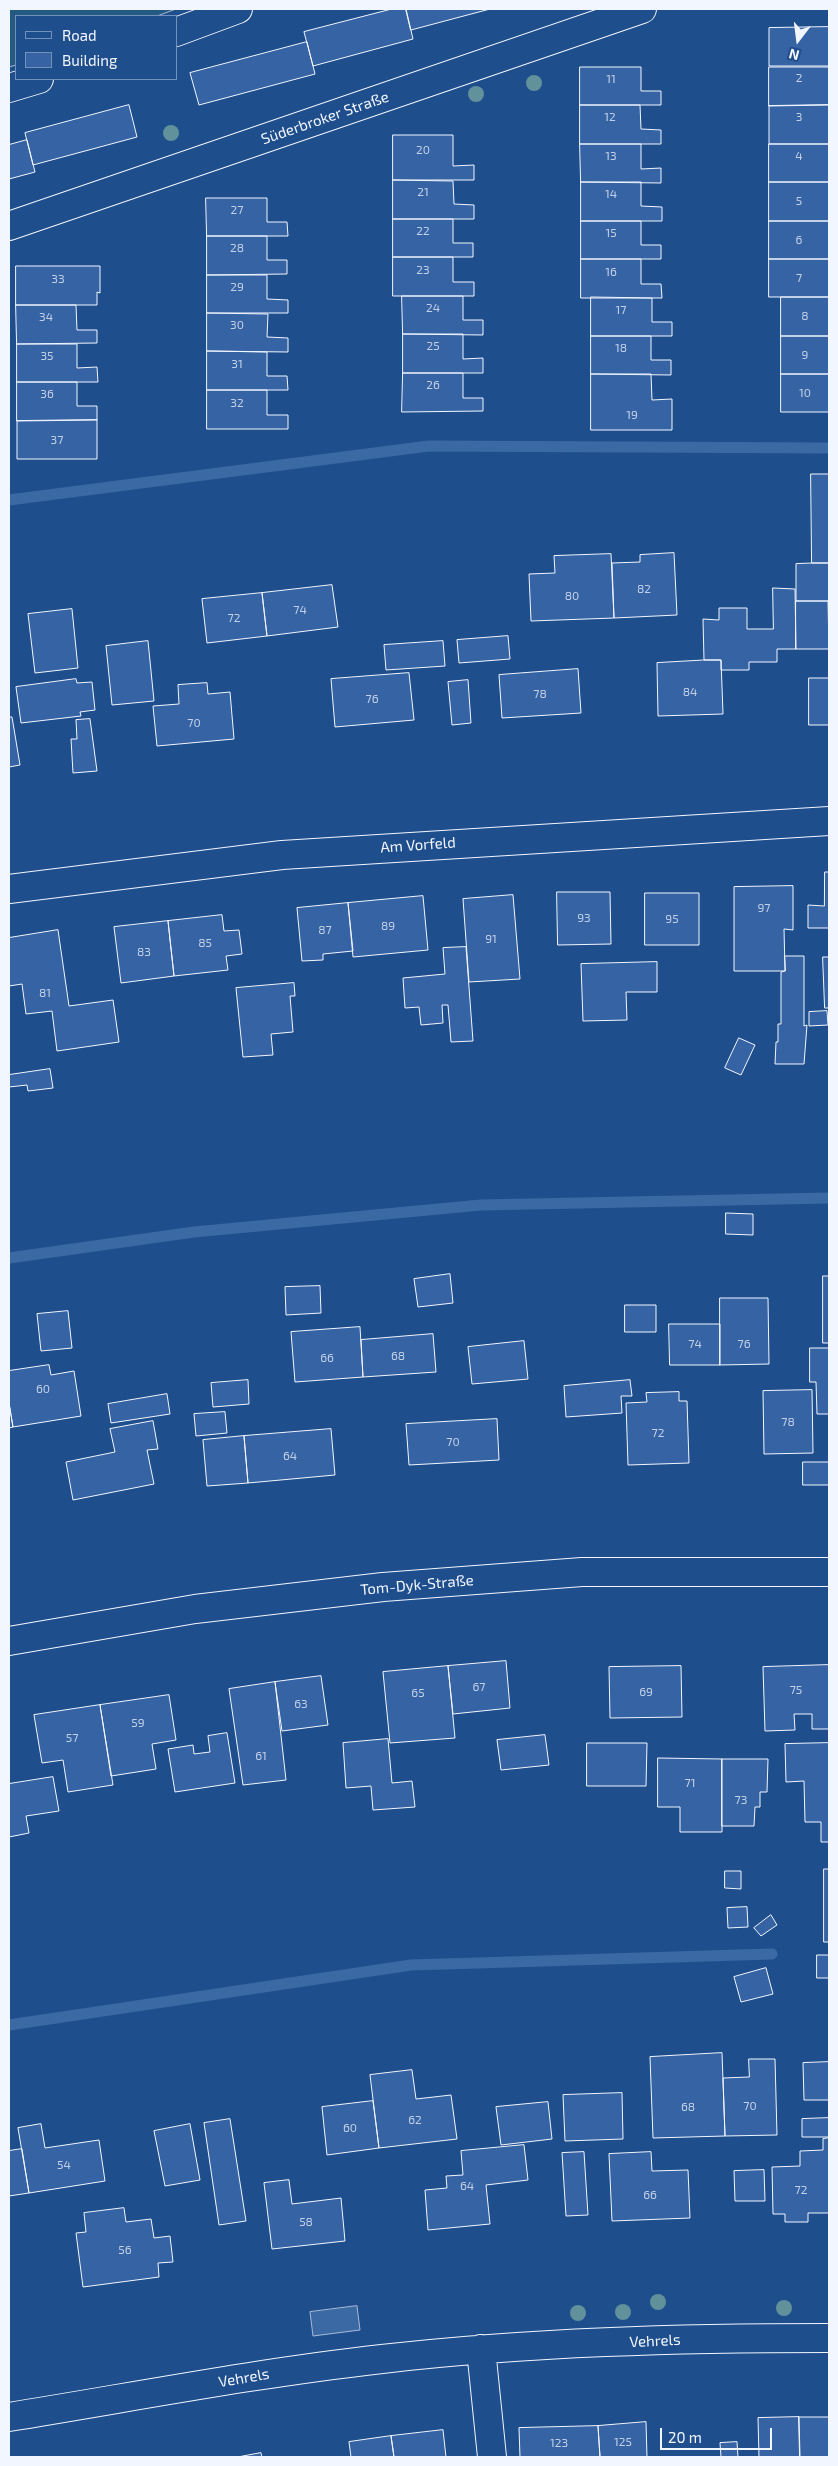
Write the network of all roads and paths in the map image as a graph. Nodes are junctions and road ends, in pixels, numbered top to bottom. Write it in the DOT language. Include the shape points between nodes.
graph roads {
  1 [pos="238,9"];
  2 [pos="642,9"];
  3 [pos="178,31"];
  4 [pos="36,80"];
  5 [pos="9,88"];
  6 [pos="9,226"];
  7 [pos="829,821"];
  8 [pos="9,888"];
  9 [pos="829,1572"];
  10 [pos="9,1641"];
  11 [pos="829,2338"];
  12 [pos="480,2349"];
  13 [pos="9,2417"];
  14 [pos="492,2457"];
  1 -- 3 [label="street"];
  2 -- 6 [label="street, Süderbroker Straße"];
  4 -- 5 [label="street"];
  7 -- 8 [label="street, Am Vorfeld" via="282,855"];
  9 -- 10 [label="street, Tom-Dyk-Straße" via="582,1572 384,1587 195,1609"];
  11 -- 12 [label="street, Vehrels" via="731,2338"];
  12 -- 13 [label="street, Vehrels" via="276,2372"];
  12 -- 14 [label="street"];
}
